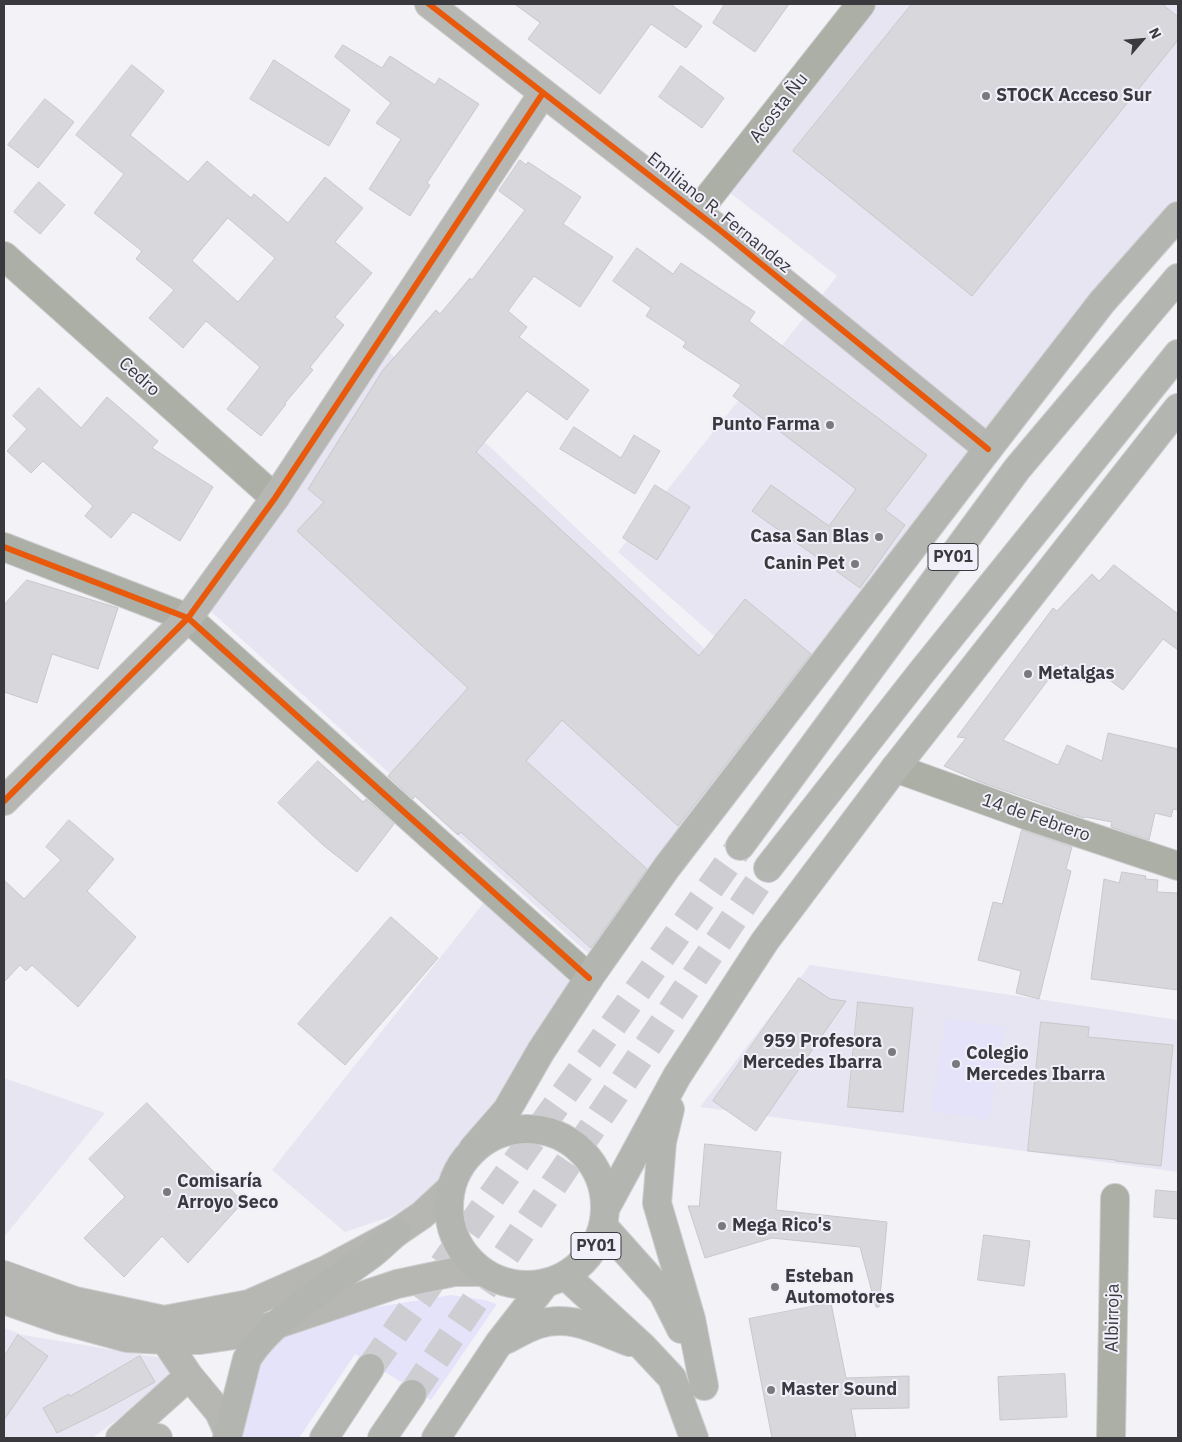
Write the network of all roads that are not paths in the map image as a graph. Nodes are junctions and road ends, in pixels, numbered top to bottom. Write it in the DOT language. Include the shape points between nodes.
graph roads {
  1 [pos="429,4"];
  2 [pos="861,4"];
  3 [pos="543,94"];
  4 [pos="697,212"];
  5 [pos="1178,216"];
  6 [pos="4,256"];
  7 [pos="1178,278"];
  8 [pos="1178,354"];
  9 [pos="1176,415"];
  10 [pos="988,449"];
  11 [pos="275,498"];
  12 [pos="4,547"];
  13 [pos="188,618"];
  14 [pos="895,768"];
  15 [pos="4,801"];
  16 [pos="740,846"];
  17 [pos="1178,866"];
  18 [pos="768,868"];
  19 [pos="589,978"];
  20 [pos="677,1076"];
  21 [pos="473,1150"];
  22 [pos="450,1189"];
  23 [pos="1114,1198"];
  24 [pos="605,1217"];
  25 [pos="397,1232"];
  26 [pos="482,1272"];
  27 [pos="556,1280"];
  28 [pos="8,1285"];
  29 [pos="278,1324"];
  30 [pos="165,1340"];
  31 [pos="499,1343"];
  32 [pos="643,1347"];
  33 [pos="370,1368"];
  34 [pos="189,1376"];
  35 [pos="412,1394"];
  36 [pos="227,1435"];
  37 [pos="123,1437"];
  38 [pos="158,1438"];
  39 [pos="324,1438"];
  40 [pos="382,1438"];
  41 [pos="436,1438"];
  42 [pos="694,1438"];
  43 [pos="1111,1438"];
  1 -- 3 [label="street, Emiliano R. Fernandez"];
  2 -- 4 [label="street, Acosta Ñu"];
  3 -- 4 [label="street, Emiliano R. Fernandez"];
  3 -- 11 [label="street"];
  4 -- 10 [label="street, Emiliano R. Fernandez"];
  5 -- 10 [label="highway" via="1102,302"];
  6 -- 11 [label="street, Cedro"];
  7 -- 16 [label="highway, PY01" via="1017,469"];
  8 -- 18 [label="highway, PY01"];
  9 -- 14 [label="highway"];
  10 -- 19 [label="highway" via="667,867"];
  11 -- 13 [label="street"];
  12 -- 13 [label="street"];
  13 -- 15 [label="street"];
  13 -- 19 [label="street"];
  14 -- 17 [label="street, 14 de Febrero" via="1031,818"];
  14 -- 20 [label="highway" via="765,941"];
  19 -- 21 [label="highway" via="507,1110"];
  20 -- 24 [label="highway"];
  20 -- 24 [label="highway" via="662,1142 657,1203 691,1319 704,1386 663,1293"];
  21 -- 22 [label="highway, PY01" via="458,1168"];
  21 -- 24 [label="highway, PY01" via="494,1135 519,1128 545,1130 570,1140 589,1158 602,1181"];
  22 -- 25 [label="street" via="422,1215"];
  22 -- 26 [label="highway, PY01" via="448,1213 454,1236 466,1256"];
  23 -- 43 [label="street, Albirroja"];
  24 -- 27 [label="highway, PY01" via="595,1247 582,1263"];
  25 -- 28 [label="street" via="326,1270 249,1304 164,1320"];
  25 -- 29 [label="highway"];
  26 -- 27 [label="highway, PY01" via="502,1282 524,1286"];
  26 -- 29 [label="street" via="454,1272 410,1281"];
  27 -- 31 [label="highway"];
  27 -- 32 [label="highway"];
  28 -- 30 [label="street" via="61,1320 126,1338"];
  29 -- 30 [label="street" via="236,1335"];
  29 -- 36 [label="highway" via="247,1359"];
  30 -- 34 [label="street"];
  31 -- 32 [label="highway" via="538,1324 559,1321 580,1322"];
  31 -- 41 [label="highway"];
  32 -- 42 [label="highway" via="672,1378"];
  33 -- 39 [label="highway"];
  34 -- 36 [label="street" via="215,1405"];
  34 -- 37 [label="street"];
  35 -- 40 [label="highway"];
  37 -- 38 [label="street"];
}
